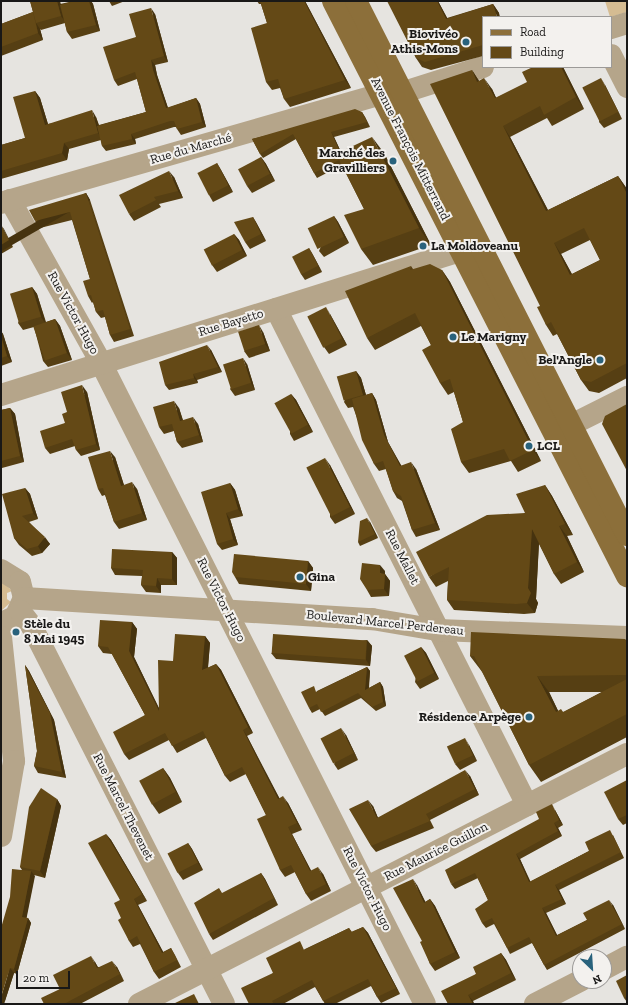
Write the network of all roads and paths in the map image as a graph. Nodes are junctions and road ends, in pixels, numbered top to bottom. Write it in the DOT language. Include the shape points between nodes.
graph roads {
  1 [pos="333,1"];
  2 [pos="356,1"];
  3 [pos="627,23"];
  4 [pos="612,28"];
  5 [pos="612,57"];
  6 [pos="482,67"];
  7 [pos="627,87"];
  8 [pos="391,93"];
  9 [pos="6,202"];
  10 [pos="461,251"];
  11 [pos="276,309"];
  12 [pos="101,363"];
  13 [pos="1,395"];
  14 [pos="627,397"];
  15 [pos="571,425"];
  16 [pos="627,535"];
  17 [pos="1,570"];
  18 [pos="627,576"];
  19 [pos="22,604"];
  20 [pos="226,610"];
  21 [pos="1,623"];
  22 [pos="438,630"];
  23 [pos="1,637"];
  24 [pos="627,637"];
  25 [pos="627,754"];
  26 [pos="6,786"];
  27 [pos="527,806"];
  28 [pos="1,836"];
  29 [pos="366,888"];
  30 [pos="627,957"];
  31 [pos="612,965"];
  32 [pos="207,970"];
  33 [pos="572,985"];
  34 [pos="138,1004"];
  35 [pos="224,1004"];
  36 [pos="425,1004"];
  37 [pos="535,1004"];
  1 -- 8 [label="main road, Avenue François Mitterrand"];
  2 -- 8 [label="main road, Avenue François Mitterrand"];
  3 -- 4 [label="street"];
  5 -- 7 [label="street"];
  6 -- 8 [label="street, Rue du Marché"];
  8 -- 9 [label="street, Rue du Marché"];
  8 -- 10 [label="main road, Avenue François Mitterrand"];
  8 -- 15 [label="main road, Avenue François Mitterrand"];
  9 -- 12 [label="street, Rue Victor Hugo"];
  10 -- 11 [label="street, Rue Bayetto"];
  10 -- 18 [label="main road, Avenue François Mitterrand"];
  11 -- 12 [label="street, Rue Bayetto"];
  11 -- 22 [label="street, Rue Mallet"];
  12 -- 13 [label="street, Rue Bayetto"];
  12 -- 20 [label="street, Rue Victor Hugo"];
  14 -- 15 [label="street"];
  15 -- 16 [label="main road, Avenue François Mitterrand"];
  17 -- 19 [label="street, Rue Marcel Thevenet" via="20,582"];
  19 -- 20 [label="street, Boulevard Marcel Perdereau"];
  19 -- 21 [label="street"];
  19 -- 32 [label="street, Rue Marcel Thevenet"];
  20 -- 22 [label="street, Boulevard Marcel Perdereau" via="372,619"];
  20 -- 29 [label="street, Rue Victor Hugo"];
  22 -- 24 [label="street, Boulevard Marcel Perdereau"];
  22 -- 27 [label="street, Rue Mallet"];
  23 -- 26 [label="street" via="14,749"];
  25 -- 27 [label="street, Rue Maurice Guillon"];
  26 -- 28 [label="street"];
  27 -- 29 [label="street, Rue Maurice Guillon"];
  29 -- 32 [label="street, Rue Maurice Guillon"];
  29 -- 36 [label="street, Rue Victor Hugo"];
  30 -- 31 [label="street"];
  32 -- 34 [label="street, Rue Maurice Guillon"];
  32 -- 35 [label="street, Rue Marcel Thevenet"];
  33 -- 37 [label="street"];
}
